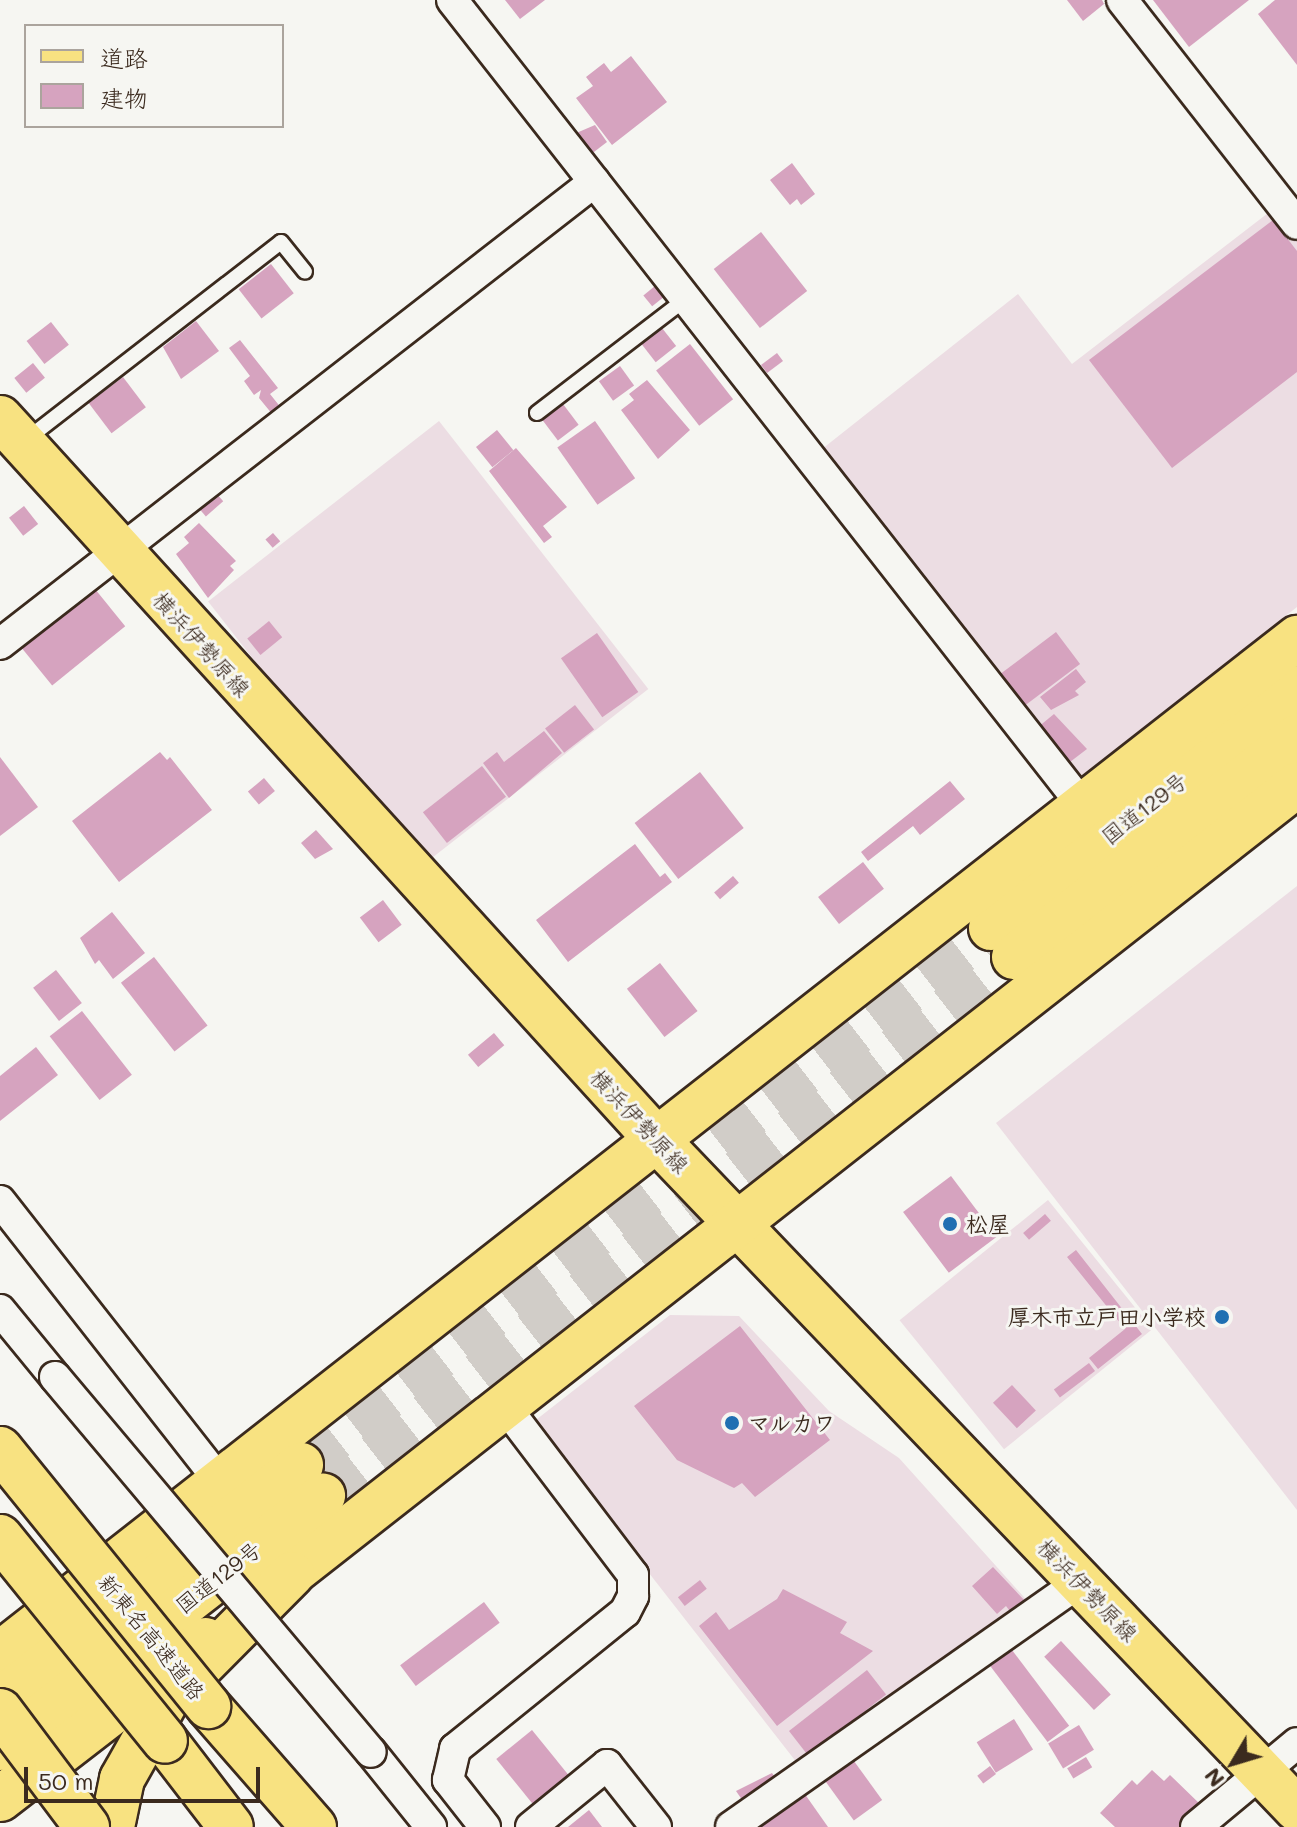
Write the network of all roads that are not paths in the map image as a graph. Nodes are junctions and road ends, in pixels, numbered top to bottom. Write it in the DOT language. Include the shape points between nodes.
graph roads {
  1 [pos="452,0"];
  2 [pos="1122,0"];
  3 [pos="594,182"];
  4 [pos="1297,224"];
  5 [pos="271,229"];
  6 [pos="281,242"];
  7 [pos="305,272"];
  8 [pos="687,298"];
  9 [pos="537,413"];
  10 [pos="12,430"];
  11 [pos="118,552"];
  12 [pos="1297,638"];
  13 [pos="0,644"];
  14 [pos="1297,688"];
  15 [pos="1297,737"];
  16 [pos="1297,785"];
  17 [pos="1083,806"];
  18 [pos="658,1141"];
  19 [pos="0,1201"];
  20 [pos="737,1223"];
  21 [pos="0,1310"];
  22 [pos="504,1405"];
  23 [pos="0,1449"];
  24 [pos="218,1479"];
  25 [pos="0,1537"];
  26 [pos="292,1574"];
  27 [pos="1080,1582"];
  28 [pos="0,1654"];
  29 [pos="0,1700"];
  30 [pos="208,1706"];
  31 [pos="0,1711"];
  32 [pos="165,1741"];
  33 [pos="1297,1743"];
  34 [pos="0,1748"];
  35 [pos="1260,1769"];
  36 [pos="0,1799"];
  37 [pos="1297,1809"];
  38 [pos="87,1827"];
  39 [pos="112,1827"];
  40 [pos="223,1827"];
  41 [pos="231,1827"];
  42 [pos="300,1827"];
  43 [pos="314,1827"];
  44 [pos="431,1827"];
  45 [pos="485,1827"];
  46 [pos="531,1827"];
  47 [pos="656,1827"];
  48 [pos="731,1827"];
  49 [pos="1196,1827"];
  1 -- 3 [label="street"];
  2 -- 4 [label="street"];
  3 -- 8 [label="street"];
  3 -- 11 [label="street"];
  5 -- 6 [label="lane"];
  6 -- 7 [label="lane"];
  6 -- 10 [label="lane"];
  8 -- 9 [label="lane"];
  8 -- 17 [label="street"];
  10 -- 11 [label="main road, 横浜伊勢原線"];
  11 -- 13 [label="street"];
  11 -- 18 [label="main road, 横浜伊勢原線"];
  12 -- 17 [label="main road"];
  14 -- 15 [label="main road, 国道129号" via="1002,942"];
  16 -- 20 [label="main road"];
  17 -- 18 [label="main road"];
  18 -- 20 [label="main road, 横浜伊勢原線"];
  18 -- 24 [label="main road"];
  19 -- 24 [label="street"];
  20 -- 22 [label="main road"];
  20 -- 27 [label="main road, 横浜伊勢原線"];
  21 -- 44 [label="street, bridge"];
  22 -- 26 [label="main road"];
  22 -- 45 [label="street" via="633,1575 633,1596 625,1612 455,1749 448,1780"];
  23 -- 30 [label="main road, 新東名高速道路, bridge"];
  24 -- 28 [label="main road"];
  25 -- 32 [label="main road, bridge"];
  26 -- 36 [label="main road"];
  26 -- 39 [label="main road" via="166,1701 122,1779"];
  27 -- 35 [label="main road, 横浜伊勢原線"];
  27 -- 48 [label="street"];
  29 -- 34 [label="main road, 国道129号" via="312,1480"];
  30 -- 42 [label="main road, 新東名高速道路"];
  30 -- 43 [label="main road"];
  31 -- 38 [label="main road, bridge"];
  32 -- 40 [label="main road"];
  32 -- 41 [label="main road"];
  33 -- 35 [label="street"];
  35 -- 37 [label="main road, 横浜伊勢原線"];
  35 -- 49 [label="street"];
  46 -- 47 [label="street" via="607,1765"];
}
